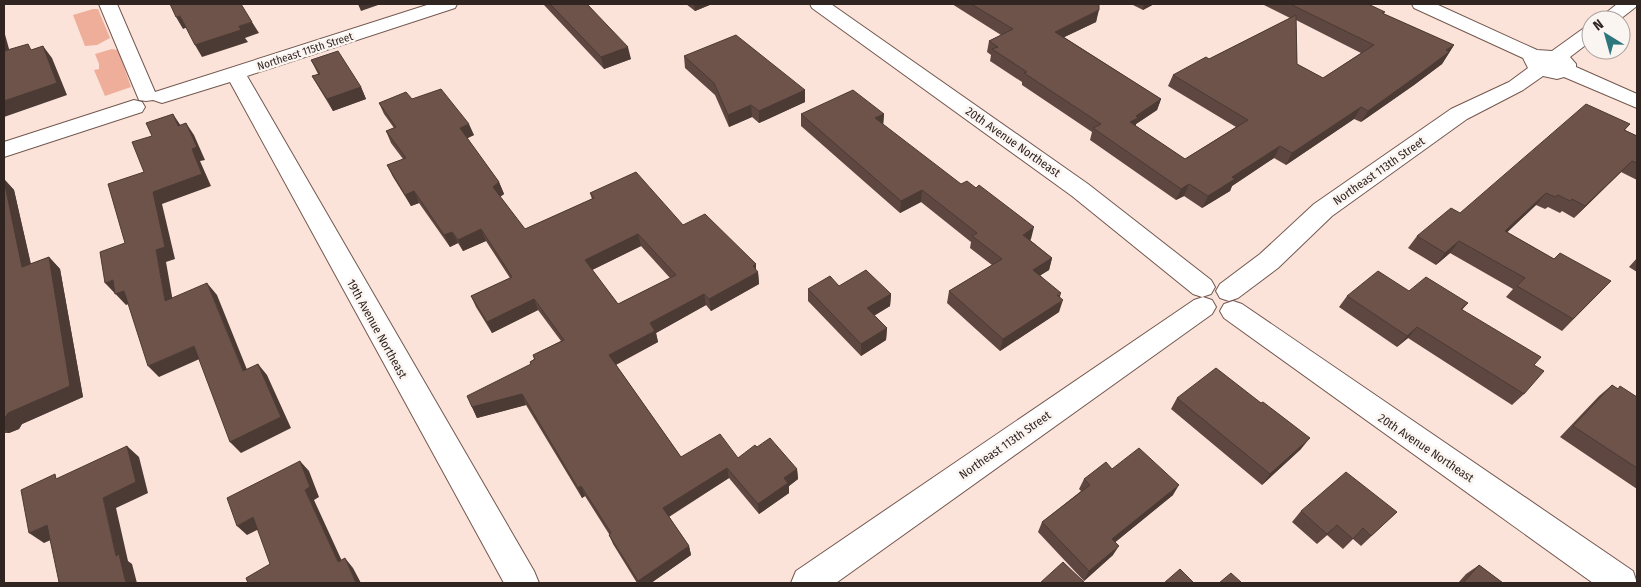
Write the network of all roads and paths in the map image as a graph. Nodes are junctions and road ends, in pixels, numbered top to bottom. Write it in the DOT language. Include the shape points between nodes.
graph roads {
  1 [pos="108,4"];
  2 [pos="448,4"];
  3 [pos="818,4"];
  4 [pos="1421,4"];
  5 [pos="1581,39"];
  6 [pos="1549,63"];
  7 [pos="235,74"];
  8 [pos="147,100"];
  9 [pos="1637,102"];
  10 [pos="4,150"];
  11 [pos="1202,297"];
  12 [pos="1231,301"];
  13 [pos="522,583"];
  14 [pos="808,583"];
  15 [pos="1621,583"];
  1 -- 8 [label="street"];
  2 -- 7 [label="street, Northeast 115th Street"];
  3 -- 11 [label="street, 20th Avenue Northeast" via="1080,190"];
  4 -- 6 [label="street"];
  5 -- 6 [label="street, Northeast 113th Street"];
  6 -- 9 [label="street"];
  6 -- 12 [label="street, Northeast 113th Street" via="1516,86 1459,114 1324,210"];
  7 -- 8 [label="street, Northeast 115th Street"];
  7 -- 13 [label="street, 19th Avenue Northeast"];
  8 -- 10 [label="street, Northeast 115th Street"];
  11 -- 12 [label="street" via="1218,314"];
  11 -- 14 [label="street, Northeast 113th Street"];
  12 -- 15 [label="street, 20th Avenue Northeast" via="1364,406"];
}
